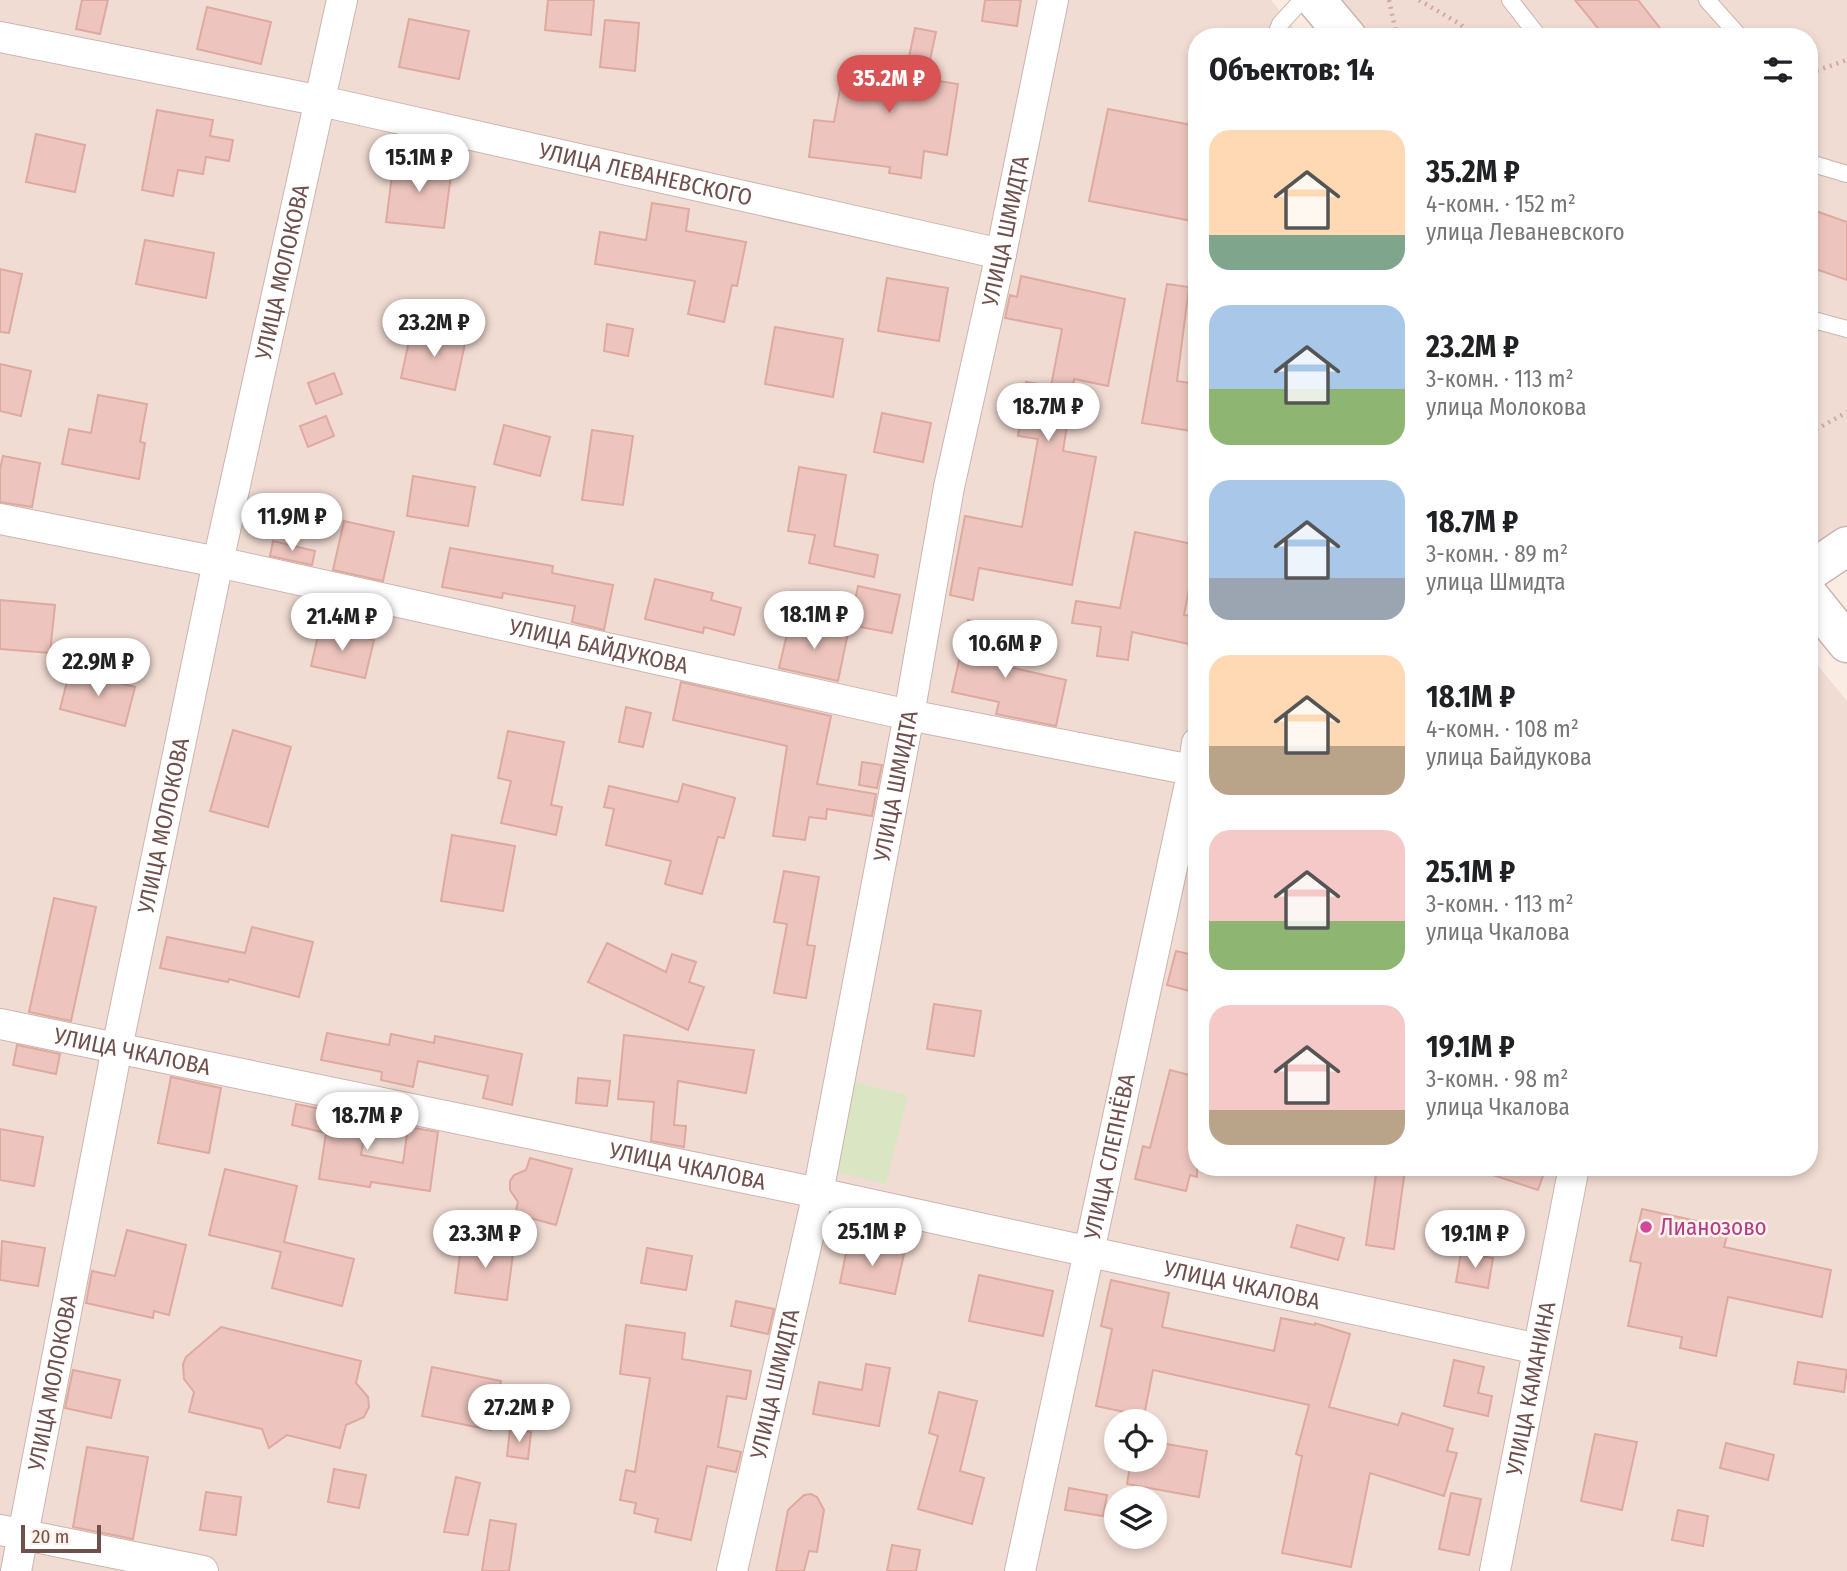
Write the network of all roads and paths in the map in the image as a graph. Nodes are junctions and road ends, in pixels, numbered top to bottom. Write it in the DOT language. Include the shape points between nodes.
graph roads {
  1 [pos="342,0"];
  2 [pos="1053,0"];
  3 [pos="1302,0"];
  4 [pos="1316,0"];
  5 [pos="1389,0"];
  6 [pos="1419,0"];
  7 [pos="1510,0"];
  8 [pos="1707,0"];
  9 [pos="1278,28"];
  10 [pos="1339,28"];
  11 [pos="1395,28"];
  12 [pos="1464,28"];
  13 [pos="1532,28"];
  14 [pos="1732,28"];
  15 [pos="0,37"];
  16 [pos="1847,60"];
  17 [pos="1818,69"];
  18 [pos="321,101"];
  19 [pos="1818,165"];
  20 [pos="1847,174"];
  21 [pos="1001,254"];
  22 [pos="1818,321"];
  23 [pos="1847,329"];
  24 [pos="1847,412"];
  25 [pos="1818,428"];
  26 [pos="0,519"];
  27 [pos="1847,546"];
  28 [pos="218,562"];
  29 [pos="1818,566"];
  30 [pos="1818,607"];
  31 [pos="1847,643"];
  32 [pos="909,715"];
  33 [pos="1188,760"];
  34 [pos="1188,798"];
  35 [pos="0,1024"];
  36 [pos="117,1048"];
  37 [pos="1572,1176"];
  38 [pos="818,1193"];
  39 [pos="1090,1250"];
  40 [pos="1538,1349"];
  41 [pos="11,1532"];
  42 [pos="16,1571"];
  43 [pos="203,1571"];
  44 [pos="732,1571"];
  45 [pos="1020,1571"];
  46 [pos="1495,1571"];
  1 -- 18 [label="street, УЛИЦА МОЛОКОВА"];
  2 -- 21 [label="street, УЛИЦА ШМИДТА"];
  3 -- 9 [label="lane"];
  4 -- 10 [label="street"];
  5 -- 11 [label="path"];
  6 -- 12 [label="path"];
  7 -- 13 [label="lane"];
  8 -- 14 [label="lane"];
  15 -- 18 [label="street, УЛИЦА ЛЕВАНЕВСКОГО"];
  16 -- 17 [label="path"];
  18 -- 21 [label="street, УЛИЦА ЛЕВАНЕВСКОГО"];
  18 -- 28 [label="street, УЛИЦА МОЛОКОВА"];
  19 -- 20 [label="lane"];
  21 -- 32 [label="street, УЛИЦА ШМИДТА" via="949,487"];
  22 -- 23 [label="lane"];
  24 -- 25 [label="path"];
  26 -- 28 [label="street, УЛИЦА БАЙДУКОВА"];
  27 -- 29 [label="street"];
  28 -- 32 [label="street, УЛИЦА БАЙДУКОВА"];
  28 -- 36 [label="street, УЛИЦА МОЛОКОВА"];
  30 -- 31 [label="street"];
  32 -- 33 [label="street, УЛИЦА БАЙДУКОВА"];
  32 -- 38 [label="street, УЛИЦА ШМИДТА"];
  34 -- 39 [label="street, УЛИЦА СЛЕПНЁВА"];
  35 -- 36 [label="street, УЛИЦА ЧКАЛОВА"];
  36 -- 38 [label="street, УЛИЦА ЧКАЛОВА"];
  36 -- 41 [label="street, УЛИЦА МОЛОКОВА"];
  37 -- 40 [label="street, УЛИЦА КАМАНИНА"];
  38 -- 39 [label="street, УЛИЦА ЧКАЛОВА"];
  38 -- 44 [label="street, УЛИЦА ШМИДТА"];
  39 -- 40 [label="street, УЛИЦА ЧКАЛОВА"];
  39 -- 45 [label="street, УЛИЦА СЛЕПНЁВА"];
  40 -- 46 [label="street, УЛИЦА КАМАНИНА"];
  41 -- 42 [label="street, УЛИЦА МОЛОКОВА"];
  41 -- 43 [label="street"];
}
